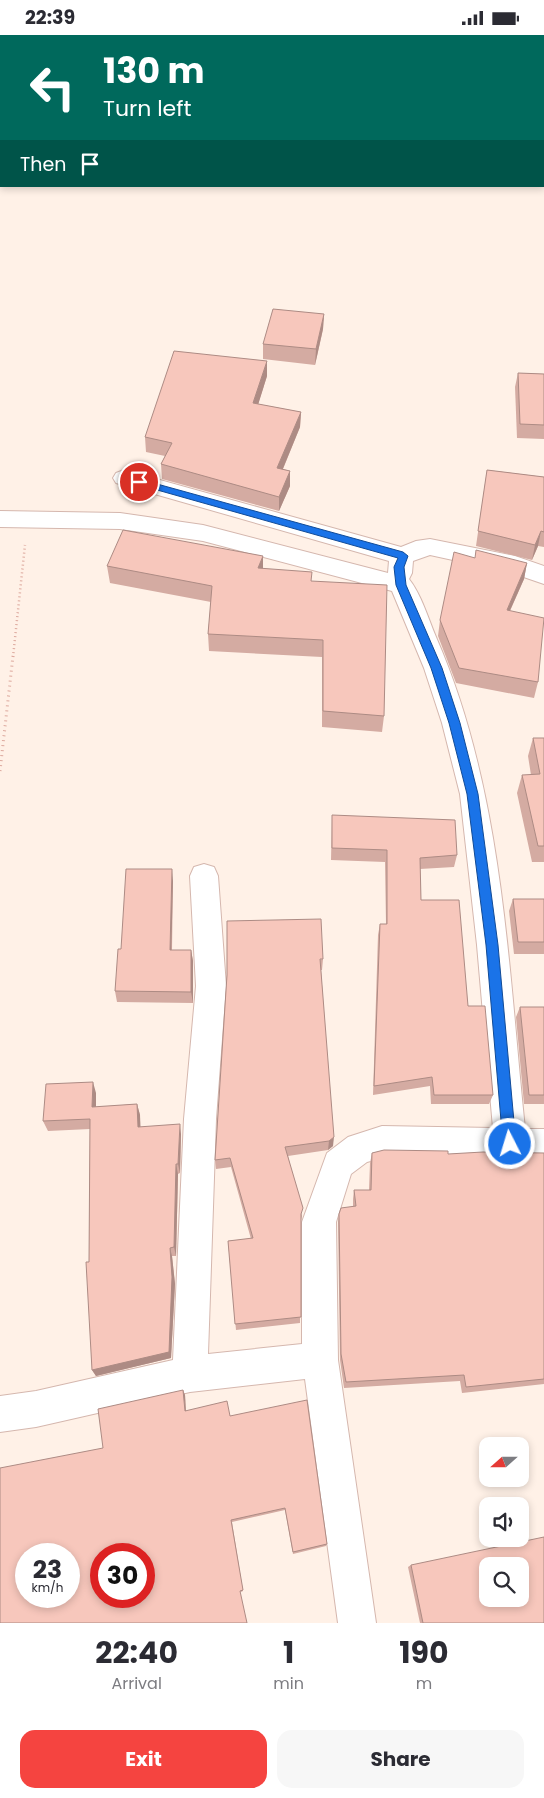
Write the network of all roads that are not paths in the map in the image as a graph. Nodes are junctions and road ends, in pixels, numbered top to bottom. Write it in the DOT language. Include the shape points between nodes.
graph roads {
  1 [pos="124,479"];
  2 [pos="0,519"];
  3 [pos="403,556"];
  4 [pos="544,575"];
  5 [pos="401,585"];
  6 [pos="204,875"];
  7 [pos="510,1144"];
  8 [pos="544,1145"];
  9 [pos="320,1360"];
  10 [pos="190,1374"];
  11 [pos="0,1414"];
  12 [pos="357,1623"];
  1 -- 3 [label="street"];
  2 -- 5 [label="street" via="120,521 203,533"];
  3 -- 4 [label="street" via="416,549 430,547 515,565"];
  3 -- 5 [label="street" via="399,567"];
  5 -- 7 [label="street" via="437,668 455,723 472,794 492,945"];
  6 -- 10 [label="street" via="211,986 200,1119"];
  7 -- 8 [label="street"];
  7 -- 9 [label="street" via="382,1142 359,1148 338,1164 318,1222"];
  9 -- 10 [label="street"];
  9 -- 12 [label="street"];
  10 -- 11 [label="street" via="36,1409"];
}
